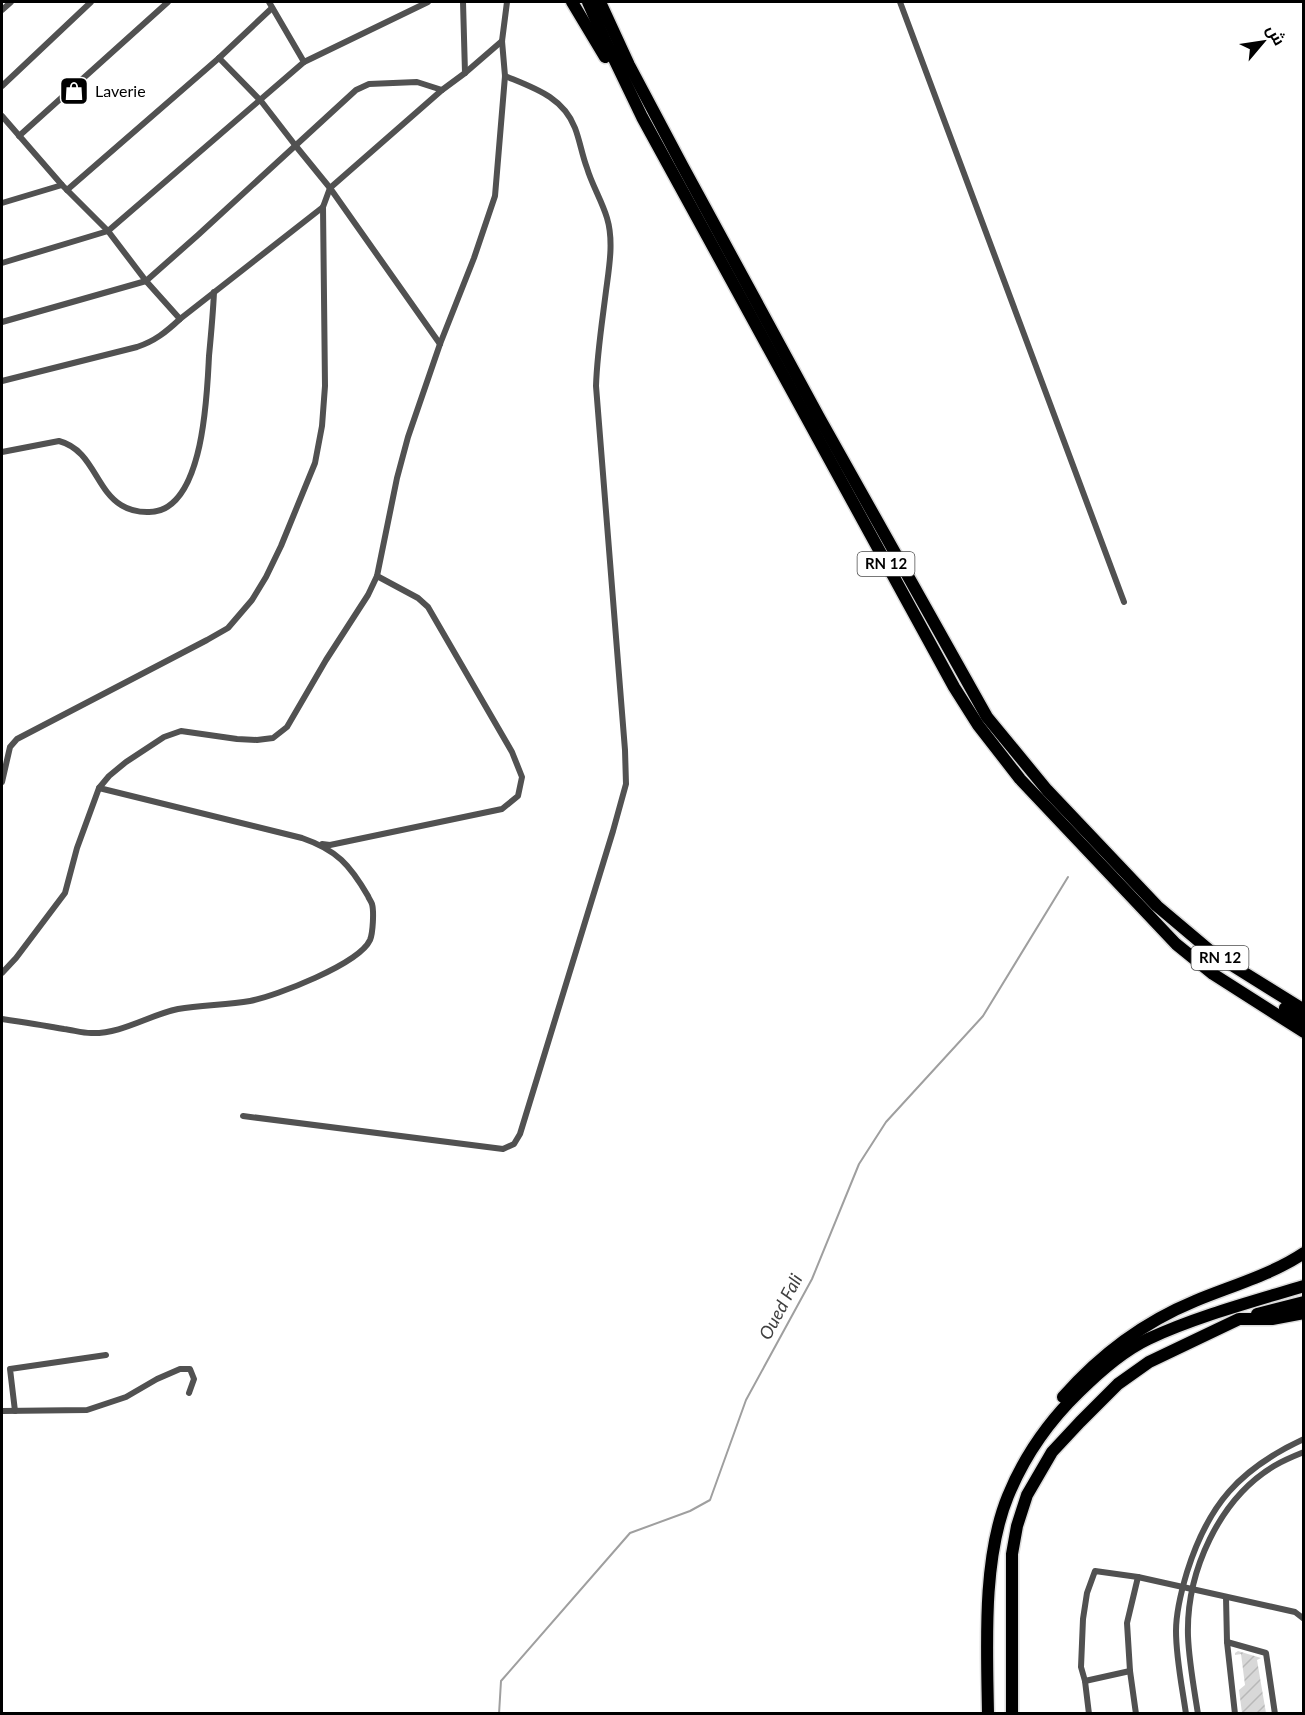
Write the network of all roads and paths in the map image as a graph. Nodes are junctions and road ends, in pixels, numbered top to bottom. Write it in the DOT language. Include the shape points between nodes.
graph roads {
  1 [pos="11,2"];
  2 [pos="91,2"];
  3 [pos="168,2"];
  4 [pos="428,2"];
  5 [pos="463,2"];
  6 [pos="507,2"];
  7 [pos="572,2"];
  8 [pos="588,2"];
  9 [pos="600,2"];
  10 [pos="900,2"];
  11 [pos="271,5"];
  12 [pos="2,10"];
  13 [pos="502,41"];
  14 [pos="219,57"];
  15 [pos="304,63"];
  16 [pos="465,73"];
  17 [pos="505,76"];
  18 [pos="627,85"];
  19 [pos="2,86"];
  20 [pos="442,90"];
  21 [pos="261,101"];
  22 [pos="2,116"];
  23 [pos="19,136"];
  24 [pos="295,146"];
  25 [pos="64,188"];
  26 [pos="330,188"];
  27 [pos="2,203"];
  28 [pos="323,207"];
  29 [pos="108,231"];
  30 [pos="2,263"];
  31 [pos="146,281"];
  32 [pos="214,292"];
  33 [pos="180,319"];
  34 [pos="2,322"];
  35 [pos="440,344"];
  36 [pos="2,381"];
  37 [pos="2,452"];
  38 [pos="376,576"];
  39 [pos="1124,602"];
  40 [pos="2,782"];
  41 [pos="99,788"];
  42 [pos="321,844"];
  43 [pos="1169,917"];
  44 [pos="2,973"];
  45 [pos="1304,1010"];
  46 [pos="2,1019"];
  47 [pos="1304,1020"];
  48 [pos="1304,1032"];
  49 [pos="243,1116"];
  50 [pos="1304,1253"];
  51 [pos="1304,1286"];
  52 [pos="1304,1302"];
  53 [pos="1304,1313"];
  54 [pos="1239,1319"];
  55 [pos="106,1355"];
  56 [pos="189,1393"];
  57 [pos="2,1411"];
  58 [pos="15,1411"];
  59 [pos="1046,1430"];
  60 [pos="1304,1439"];
  61 [pos="1304,1452"];
  62 [pos="1138,1577"];
  63 [pos="1182,1588"];
  64 [pos="1192,1590"];
  65 [pos="1226,1597"];
  66 [pos="1304,1619"];
  67 [pos="1227,1642"];
  68 [pos="1130,1671"];
  69 [pos="1085,1682"];
  70 [pos="988,1713"];
  71 [pos="1012,1713"];
  72 [pos="1089,1713"];
  73 [pos="1136,1713"];
  74 [pos="1186,1713"];
  75 [pos="1198,1713"];
  76 [pos="1235,1713"];
  77 [pos="1275,1713"];
  1 -- 12 [label="street"];
  2 -- 19 [label="street"];
  3 -- 23 [label="street"];
  4 -- 15 [label="street"];
  5 -- 16 [label="street"];
  6 -- 13 [label="street"];
  7 -- 18 [label="highway"];
  8 -- 18 [label="highway, RN 12"];
  9 -- 43 [label="highway, RN 12" via="682,165 987,717 1047,790"];
  10 -- 39 [label="street"];
  11 -- 14 [label="street"];
  11 -- 15 [label="street"];
  13 -- 16 [label="street"];
  13 -- 17 [label="street"];
  14 -- 21 [label="street"];
  14 -- 25 [label="street"];
  15 -- 21 [label="street"];
  16 -- 20 [label="street"];
  17 -- 35 [label="street" via="495,196"];
  17 -- 49 [label="street" via="533,87 569,114 608,219 609,270 596,386 626,784 524,1123 514,1144 503,1149"];
  18 -- 48 [label="highway, RN 12" via="954,687 978,724 1020,779 1176,944 1213,974"];
  20 -- 24 [label="street" via="417,82 369,84 356,90"];
  20 -- 26 [label="street"];
  21 -- 24 [label="street"];
  21 -- 29 [label="street"];
  22 -- 23 [label="street"];
  23 -- 25 [label="street"];
  24 -- 26 [label="street"];
  24 -- 31 [label="street"];
  25 -- 27 [label="street"];
  25 -- 29 [label="street"];
  26 -- 28 [label="street"];
  26 -- 35 [label="street"];
  28 -- 32 [label="street"];
  28 -- 40 [label="street" via="322,426 315,464 266,577 228,628 17,739 10,747"];
  29 -- 30 [label="street"];
  29 -- 31 [label="street"];
  31 -- 33 [label="street"];
  31 -- 34 [label="street"];
  32 -- 33 [label="street"];
  32 -- 37 [label="street" via="200,446 190,477 171,504 152,512 122,506 82,455 67,443 59,441"];
  33 -- 36 [label="street" via="149,343"];
  35 -- 38 [label="street" via="408,437"];
  38 -- 41 [label="street" via="368,595 280,733 257,740 181,731 164,737 126,762"];
  38 -- 42 [label="street" via="428,607 512,752 522,777 518,796 502,809"];
  41 -- 42 [label="street"];
  41 -- 44 [label="street" via="65,893"];
  42 -- 46 [label="street" via="344,861 359,881 372,904 373,928 362,951 310,981 252,1000 154,1015 112,1031 92,1033"];
  43 -- 45 [label="highway, RN 12" via="1221,958"];
  43 -- 47 [label="highway" via="1179,932 1213,959"];
  50 -- 59 [label="highway" via="1192,1302 1131,1337 1063,1396"];
  51 -- 59 [label="highway" via="1230,1307 1146,1340 1104,1369 1070,1400"];
  52 -- 54 [label="highway"];
  53 -- 54 [label="highway" via="1272,1319"];
  54 -- 71 [label="highway" via="1149,1362 1118,1384 1047,1460 1027,1495 1012,1554"];
  55 -- 58 [label="street" via="10,1369"];
  56 -- 58 [label="street" via="194,1379 190,1369 180,1369 126,1397 87,1410"];
  57 -- 58 [label="street"];
  59 -- 70 [label="highway" via="1008,1497 997,1534 988,1606"];
  60 -- 63 [label="street" via="1261,1462 1222,1498 1200,1535"];
  61 -- 64 [label="street" via="1262,1475 1224,1513 1208,1541"];
  62 -- 63 [label="street"];
  62 -- 68 [label="street" via="1127,1623"];
  62 -- 69 [label="street" via="1095,1571 1083,1618"];
  63 -- 64 [label="street"];
  63 -- 74 [label="street" via="1176,1632"];
  64 -- 65 [label="street"];
  64 -- 75 [label="street" via="1188,1634"];
  65 -- 66 [label="street" via="1295,1612"];
  65 -- 67 [label="street"];
  67 -- 76 [label="street"];
  67 -- 77 [label="street" via="1266,1653"];
  68 -- 69 [label="street"];
  68 -- 73 [label="street"];
  69 -- 72 [label="street"];
}
